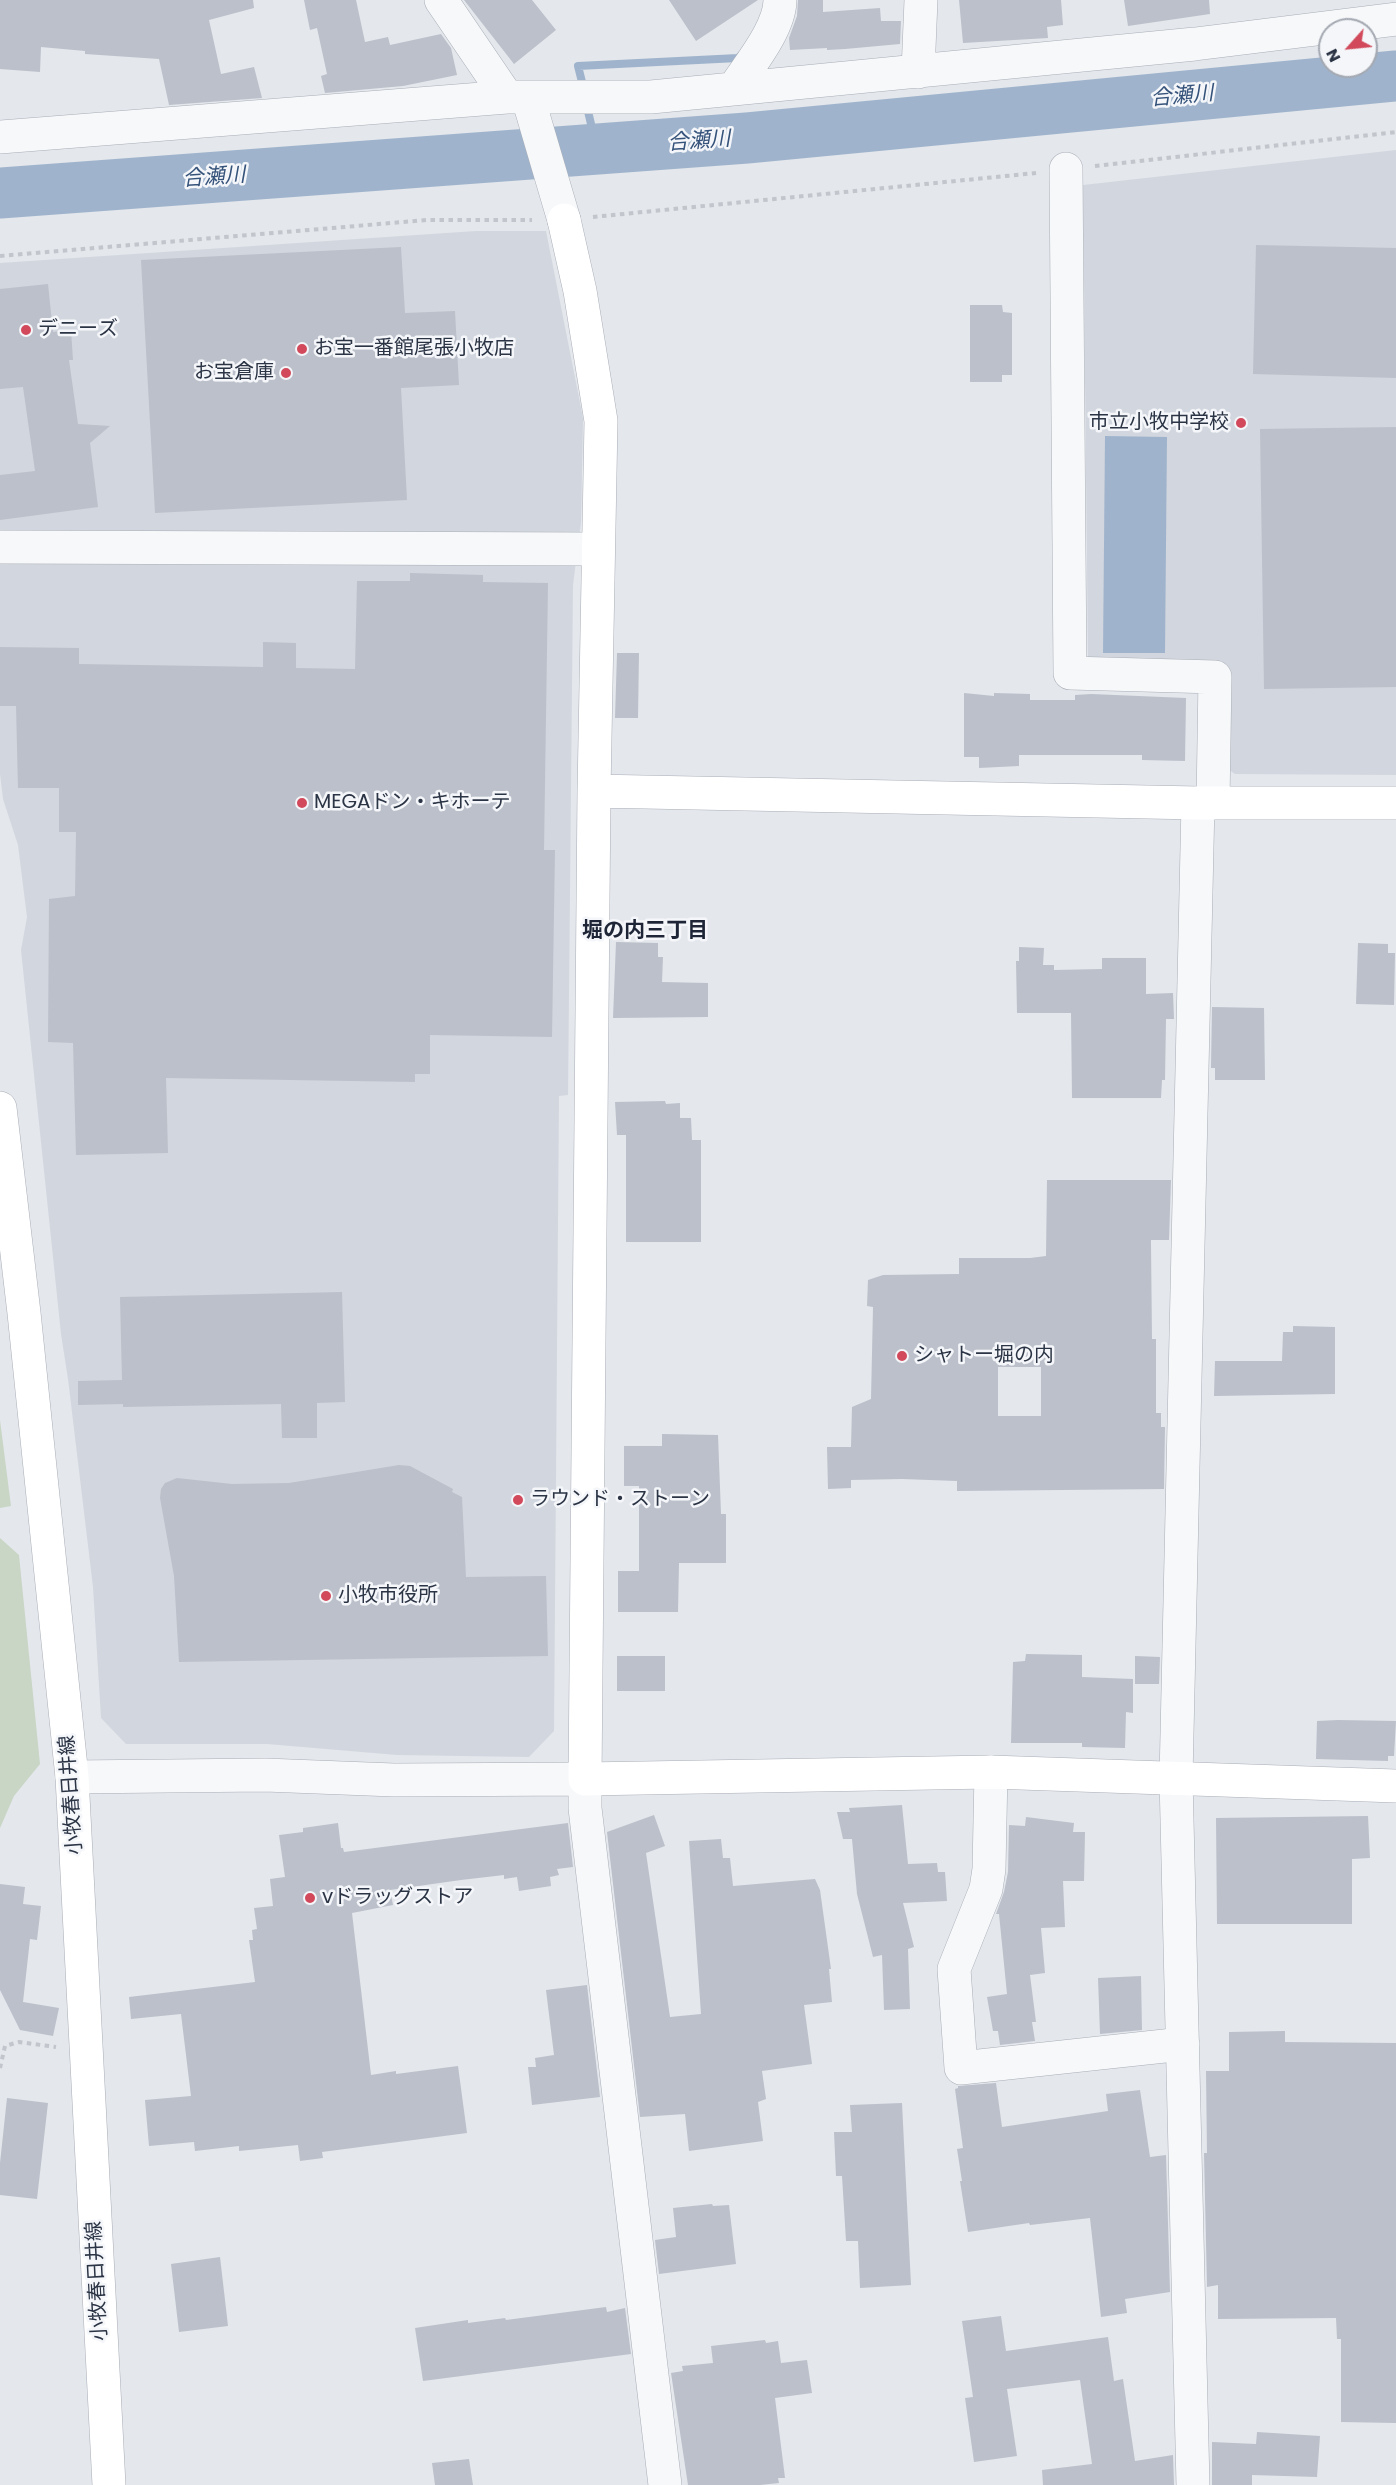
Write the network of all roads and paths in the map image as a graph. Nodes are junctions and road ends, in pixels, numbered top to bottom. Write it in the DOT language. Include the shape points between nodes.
graph roads {
  1 [pos="441,0"];
  2 [pos="780,0"];
  3 [pos="921,0"];
  4 [pos="1396,19"];
  5 [pos="918,72"];
  6 [pos="735,87"];
  7 [pos="522,100"];
  8 [pos="1396,132"];
  9 [pos="0,137"];
  10 [pos="1066,170"];
  11 [pos="564,220"];
  12 [pos="0,256"];
  13 [pos="0,547"];
  14 [pos="597,549"];
  15 [pos="594,791"];
  16 [pos="1205,803"];
  17 [pos="1396,803"];
  18 [pos="0,1108"];
  19 [pos="991,1772"];
  20 [pos="72,1777"];
  21 [pos="585,1779"];
  22 [pos="1176,1779"];
  23 [pos="1396,1786"];
  24 [pos="1183,2044"];
  25 [pos="60,2048"];
  26 [pos="0,2068"];
  27 [pos="109,2485"];
  28 [pos="665,2485"];
  29 [pos="1193,2485"];
  1 -- 7 [label="street"];
  2 -- 6 [label="street" via="765,43"];
  3 -- 5 [label="street"];
  4 -- 5 [label="street"];
  5 -- 6 [label="street"];
  6 -- 7 [label="street" via="651,97"];
  7 -- 9 [label="street"];
  7 -- 11 [label="street"];
  8 -- 10 [label="path"];
  10 -- 11 [label="path"];
  10 -- 16 [label="street" via="1070,673 1215,677"];
  11 -- 12 [label="path" via="427,220"];
  11 -- 14 [label="street" via="601,421"];
  13 -- 14 [label="street"];
  14 -- 15 [label="street"];
  15 -- 16 [label="street"];
  15 -- 21 [label="street"];
  16 -- 17 [label="street"];
  16 -- 22 [label="street"];
  18 -- 20 [label="street, 小牧春日井線"];
  19 -- 21 [label="street"];
  19 -- 22 [label="street"];
  19 -- 24 [label="street" via="986,1889 954,1969 961,2068"];
  20 -- 21 [label="street"];
  20 -- 27 [label="street, 小牧春日井線"];
  21 -- 28 [label="street" via="585,1808"];
  22 -- 23 [label="street"];
  22 -- 24 [label="street"];
  24 -- 29 [label="street"];
  25 -- 26 [label="path" via="19,2042 4,2046"];
}
